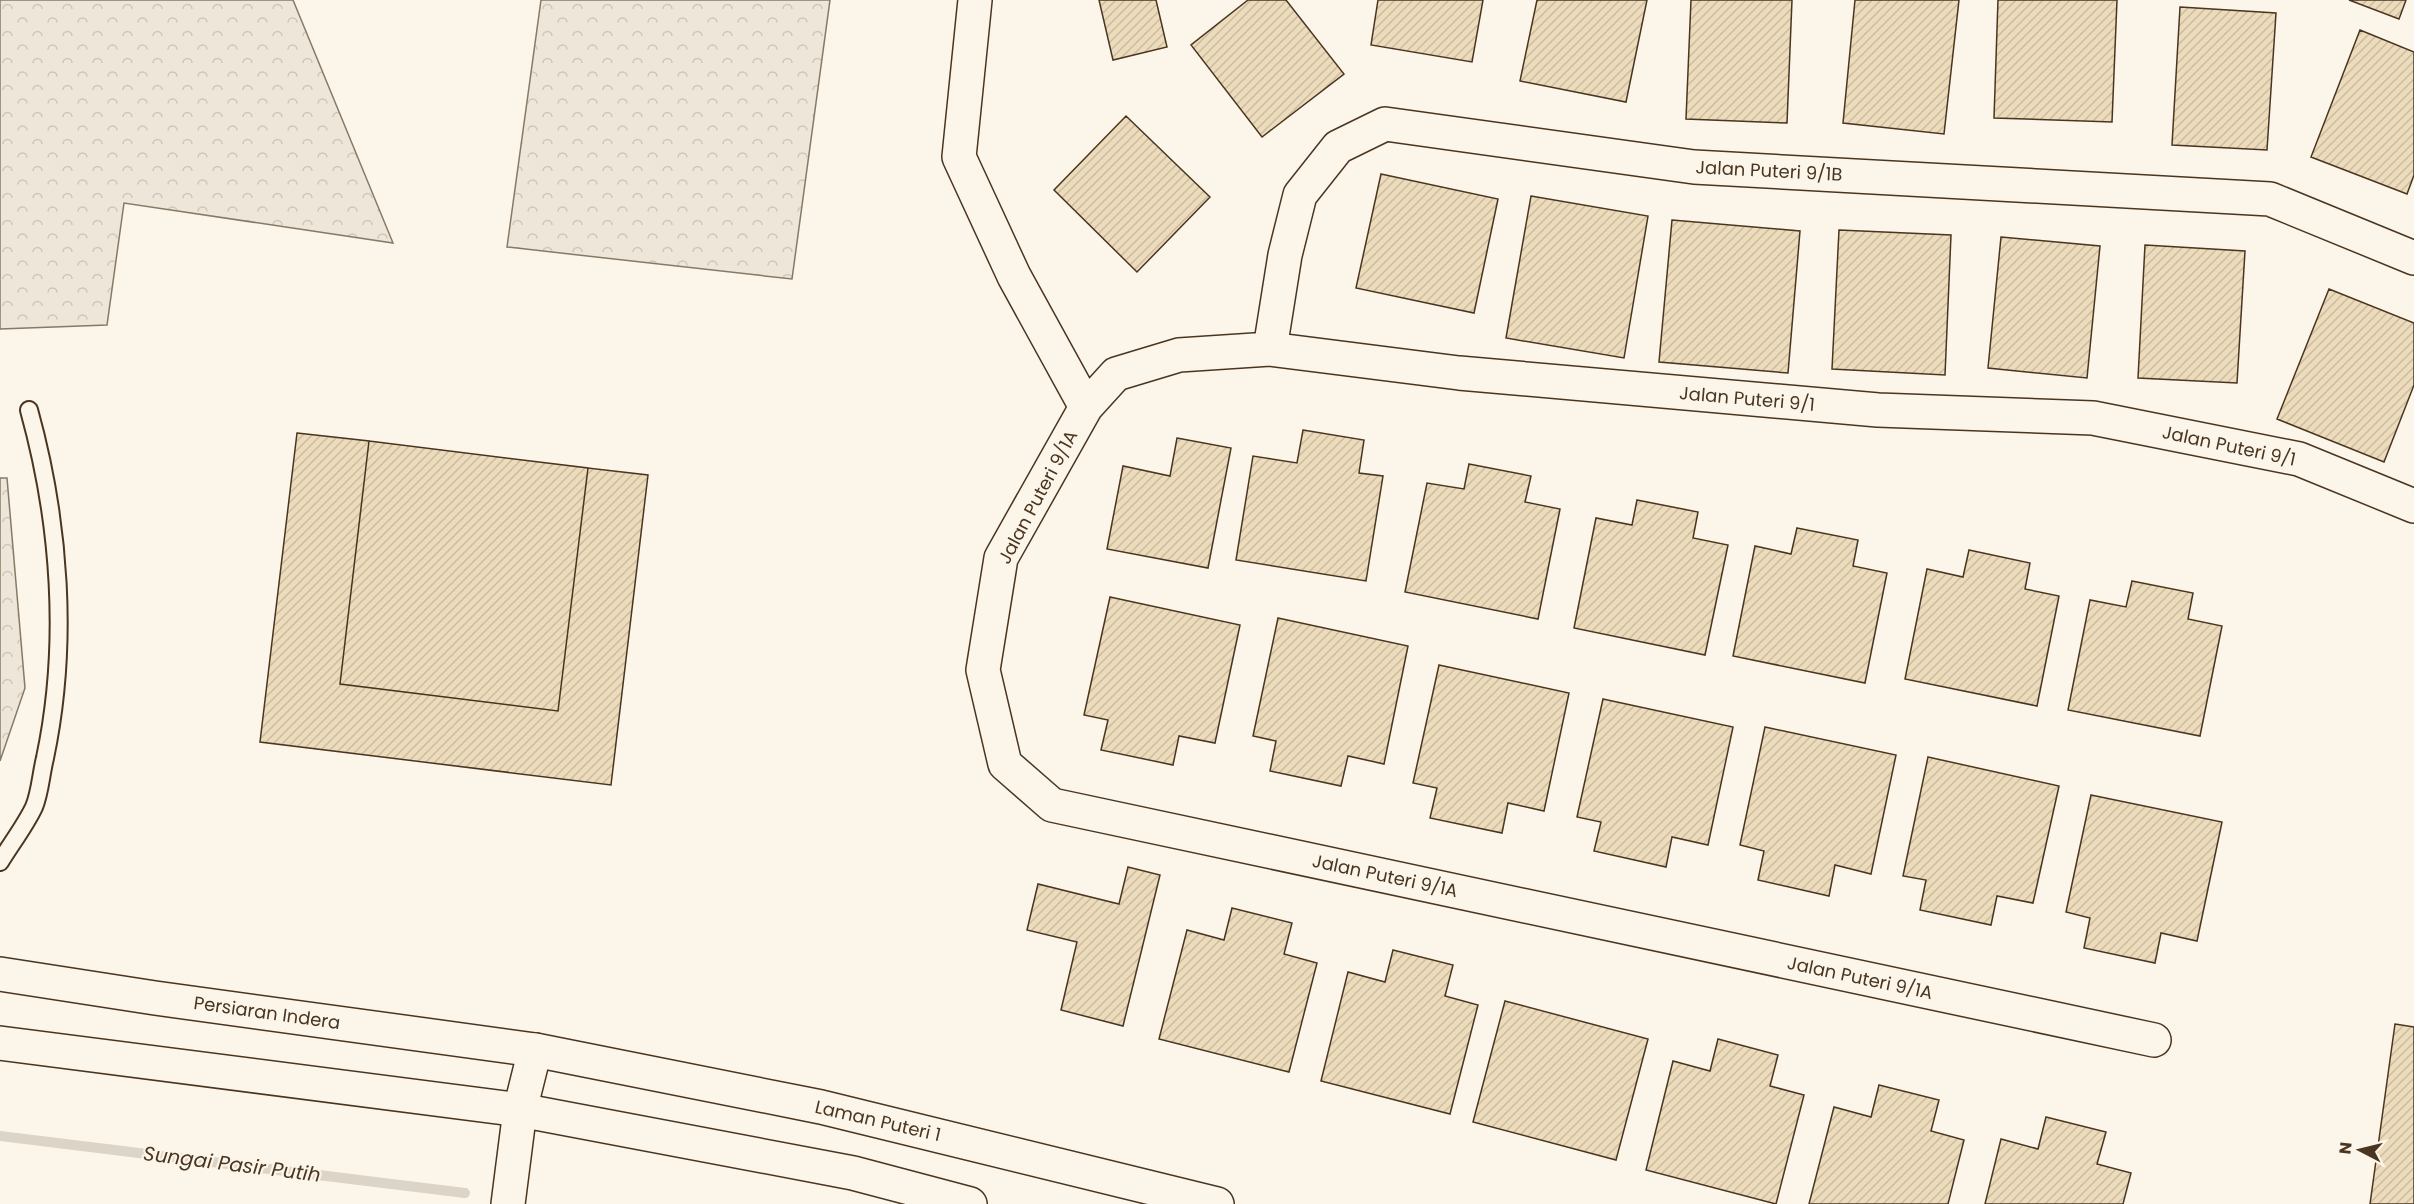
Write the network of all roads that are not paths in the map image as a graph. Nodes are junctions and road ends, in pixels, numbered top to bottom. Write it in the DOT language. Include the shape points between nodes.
graph roads {
  1 [pos="975,0"];
  2 [pos="2414,258"];
  3 [pos="1270,349"];
  4 [pos="1086,407"];
  5 [pos="29,410"];
  6 [pos="2414,506"];
  7 [pos="0,862"];
  8 [pos="0,974"];
  9 [pos="2154,1040"];
  10 [pos="0,1043"];
  11 [pos="535,1050"];
  12 [pos="520,1110"];
  13 [pos="508,1204"];
  14 [pos="970,1204"];
  15 [pos="1217,1204"];
  1 -- 4 [label="street" via="959,158 1014,276"];
  2 -- 3 [label="street, Jalan Puteri 9/1B" via="2270,199 1694,167 1385,124 1338,147 1299,195"];
  3 -- 4 [label="street, Jalan Puteri 9/1" via="1179,355 1116,374"];
  3 -- 6 [label="street, Jalan Puteri 9/1" via="1459,373 1878,410 2093,418 2299,459"];
  4 -- 9 [label="street, Jalan Puteri 9/1A" via="1001,558 983,670 1005,764 1052,805"];
  5 -- 7 [label="lane" via="50,505 59,612 52,722 35,806"];
  8 -- 11 [label="street, Persiaran Indera"];
  10 -- 12 [label="street"];
  11 -- 12 [label="street"];
  11 -- 15 [label="street, Laman Puteri 1" via="821,1107"];
  12 -- 13 [label="street"];
  12 -- 14 [label="street" via="853,1173"];
}
